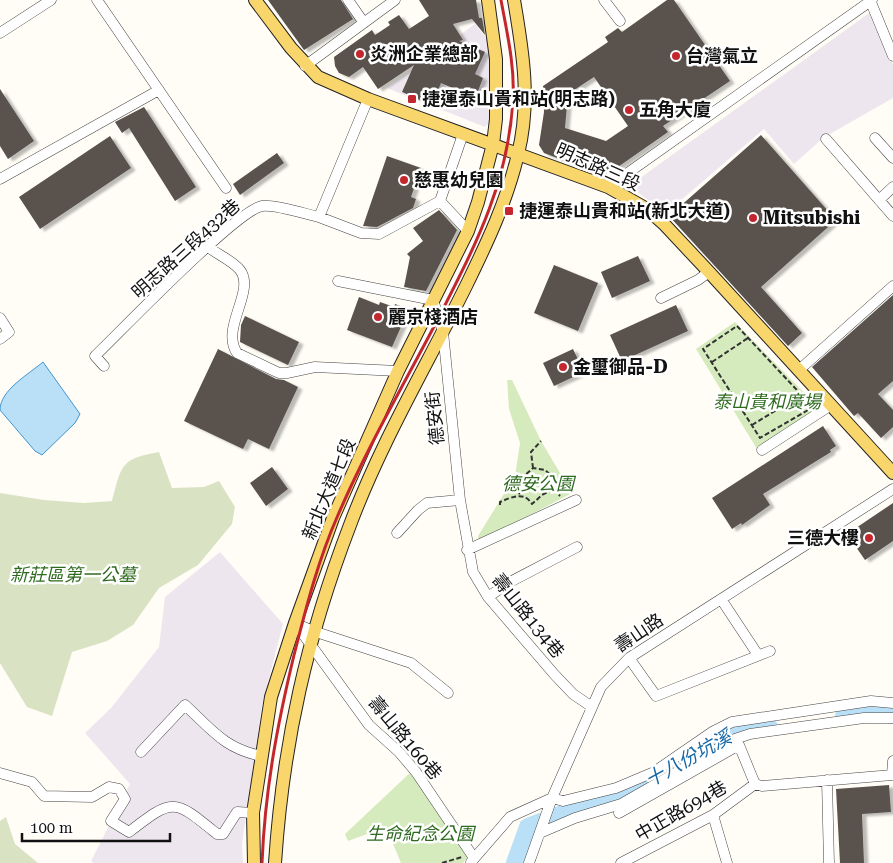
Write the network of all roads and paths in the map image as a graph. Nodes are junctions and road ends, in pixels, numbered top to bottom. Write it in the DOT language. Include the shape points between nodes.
graph roads {
  1 [pos="51,0"];
  2 [pos="97,0"];
  3 [pos="255,0"];
  4 [pos="348,0"];
  5 [pos="395,0"];
  6 [pos="488,0"];
  7 [pos="514,0"];
  8 [pos="604,0"];
  9 [pos="871,0"];
  10 [pos="620,21"];
  11 [pos="364,23"];
  12 [pos="0,33"];
  13 [pos="893,56"];
  14 [pos="305,66"];
  15 [pos="159,90"];
  16 [pos="368,99"];
  17 [pos="463,134"];
  18 [pos="875,138"];
  19 [pos="826,139"];
  20 [pos="493,144"];
  21 [pos="519,153"];
  22 [pos="893,158"];
  23 [pos="0,179"];
  24 [pos="608,187"];
  25 [pos="893,187"];
  26 [pos="226,188"];
  27 [pos="879,200"];
  28 [pos="440,201"];
  29 [pos="893,216"];
  30 [pos="318,218"];
  31 [pos="468,231"];
  32 [pos="208,247"];
  33 [pos="709,272"];
  34 [pos="338,281"];
  35 [pos="893,286"];
  36 [pos="661,298"];
  37 [pos="433,300"];
  38 [pos="0,318"];
  39 [pos="443,332"];
  40 [pos="748,338"];
  41 [pos="0,339"];
  42 [pos="712,362"];
  43 [pos="104,366"];
  44 [pos="799,370"];
  45 [pos="398,371"];
  46 [pos="802,395"];
  47 [pos="831,405"];
  48 [pos="810,407"];
  49 [pos="752,425"];
  50 [pos="760,438"];
  51 [pos="542,441"];
  52 [pos="762,450"];
  53 [pos="533,468"];
  54 [pos="893,473"];
  55 [pos="554,489"];
  56 [pos="893,489"];
  57 [pos="519,495"];
  58 [pos="560,496"];
  59 [pos="460,500"];
  60 [pos="576,500"];
  61 [pos="532,504"];
  62 [pos="500,505"];
  63 [pos="533,509"];
  64 [pos="397,533"];
  65 [pos="577,547"];
  66 [pos="467,550"];
  67 [pos="488,597"];
  68 [pos="721,599"];
  69 [pos="295,623"];
  70 [pos="311,636"];
  71 [pos="770,651"];
  72 [pos="758,655"];
  73 [pos="628,658"];
  74 [pos="448,693"];
  75 [pos="893,704"];
  76 [pos="592,707"];
  77 [pos="893,718"];
  78 [pos="141,752"];
  79 [pos="261,756"];
  80 [pos="893,761"];
  81 [pos="0,766"];
  82 [pos="0,773"];
  83 [pos="892,775"];
  84 [pos="14,777"];
  85 [pos="827,780"];
  86 [pos="756,784"];
  87 [pos="551,801"];
  88 [pos="253,813"];
  89 [pos="619,813"];
  90 [pos="713,814"];
  91 [pos="541,832"];
  92 [pos="472,860"];
  93 [pos="726,862"];
  94 [pos="254,863"];
  95 [pos="275,863"];
  96 [pos="442,863"];
  97 [pos="529,863"];
  98 [pos="622,863"];
  99 [pos="829,863"];
  1 -- 12 [label="street"];
  2 -- 15 [label="street"];
  3 -- 14 [label="main road, 明志路三段"];
  4 -- 11 [label="street"];
  5 -- 11 [label="street"];
  6 -- 20 [label="main road, 新北大道七段" via="496,59"];
  7 -- 21 [label="main road, 新北大道七段" via="525,75"];
  8 -- 10 [label="street"];
  9 -- 13 [label="street"];
  9 -- 24 [label="street"];
  11 -- 14 [label="street"];
  14 -- 16 [label="main road, 明志路三段" via="318,77"];
  15 -- 23 [label="street"];
  15 -- 26 [label="street"];
  16 -- 17 [label="main road, 明志路三段"];
  16 -- 30 [label="street"];
  17 -- 20 [label="main road, 明志路三段"];
  17 -- 28 [label="street"];
  18 -- 22 [label="street"];
  19 -- 27 [label="street"];
  20 -- 21 [label="main road, 明志路三段"];
  20 -- 31 [label="main road, 新北大道七段"];
  21 -- 24 [label="main road, 明志路三段"];
  21 -- 39 [label="main road, 新北大道七段" via="497,223"];
  24 -- 33 [label="main road, 明志路三段" via="647,209"];
  25 -- 27 [label="street"];
  27 -- 29 [label="street"];
  28 -- 30 [label="street, 明志路三段432巷" via="379,234 362,233"];
  28 -- 31 [label="street"];
  30 -- 32 [label="street, 明志路三段432巷" via="264,206 251,210"];
  31 -- 37 [label="main road, 新北大道七段"];
  32 -- 43 [label="street, 明志路三段432巷" via="95,356"];
  32 -- 45 [label="street" via="239,269 243,276 242,296 232,333 233,347 238,353 280,373 315,367"];
  33 -- 36 [label="street"];
  33 -- 44 [label="main road, 明志路三段"];
  34 -- 37 [label="street"];
  35 -- 44 [label="street"];
  37 -- 39 [label="street, 德安街"];
  37 -- 45 [label="main road, 新北大道七段"];
  38 -- 41 [label="street" via="8,332"];
  39 -- 59 [label="street, 德安街"];
  39 -- 70 [label="main road, 新北大道七段" via="350,523"];
  40 -- 42 [label="path"];
  40 -- 42 [label="path" via="737,326 703,349"];
  40 -- 46 [label="path"];
  42 -- 49 [label="path"];
  44 -- 47 [label="main road, 明志路三段"];
  45 -- 69 [label="main road, 新北大道七段" via="334,518"];
  46 -- 48 [label="path"];
  46 -- 49 [label="path"];
  47 -- 52 [label="street"];
  47 -- 54 [label="main road, 明志路三段"];
  49 -- 50 [label="path"];
  51 -- 53 [label="path" via="531,452"];
  53 -- 55 [label="path" via="550,473"];
  53 -- 57 [label="path" via="522,478"];
  55 -- 58 [label="path"];
  55 -- 61 [label="path"];
  56 -- 68 [label="street, 壽山路"];
  57 -- 61 [label="path"];
  57 -- 62 [label="path" via="500,502"];
  59 -- 64 [label="street" via="428,503"];
  59 -- 66 [label="street, 壽山路134巷"];
  60 -- 66 [label="street"];
  61 -- 63 [label="path"];
  65 -- 67 [label="street"];
  66 -- 67 [label="street, 壽山路134巷" via="473,572"];
  67 -- 76 [label="street, 壽山路134巷" via="554,674 573,694"];
  68 -- 72 [label="street"];
  68 -- 73 [label="street, 壽山路"];
  69 -- 70 [label="street, 壽山路160巷"];
  69 -- 79 [label="main road, 新北大道七段" via="271,697"];
  70 -- 74 [label="street" via="411,663"];
  70 -- 92 [label="street, 壽山路160巷" via="369,725 416,772"];
  70 -- 95 [label="main road, 新北大道七段" via="290,731 279,803"];
  71 -- 72 [label="street"];
  72 -- 73 [label="street" via="656,696"];
  73 -- 76 [label="street, 壽山路" via="601,687"];
  75 -- 87 [label="street" via="871,701 732,722 646,775 616,788"];
  76 -- 87 [label="street, 壽山路"];
  77 -- 91 [label="street" via="864,718 750,734 735,739 621,804"];
  78 -- 79 [label="street" via="185,705 225,742 240,751"];
  79 -- 88 [label="main road, 新北大道七段"];
  80 -- 83 [label="street"];
  81 -- 84 [label="street"];
  82 -- 84 [label="street"];
  83 -- 85 [label="street"];
  84 -- 88 [label="street" via="32,782 44,796 92,797 109,787 118,789 125,799 111,821 129,832 154,813 173,806 186,809 217,834 224,834 237,812"];
  85 -- 86 [label="street"];
  85 -- 99 [label="street"];
  86 -- 89 [label="street, 中正路694巷" via="739,745"];
  86 -- 90 [label="street, 中正路694巷"];
  87 -- 91 [label="street, 壽山路"];
  87 -- 92 [label="street" via="510,816"];
  88 -- 94 [label="main road, 新北大道七段"];
  90 -- 93 [label="street"];
  90 -- 98 [label="street, 中正路694巷"];
  91 -- 97 [label="street, 壽山路"];
  92 -- 96 [label="path" via="460,857"];
}
